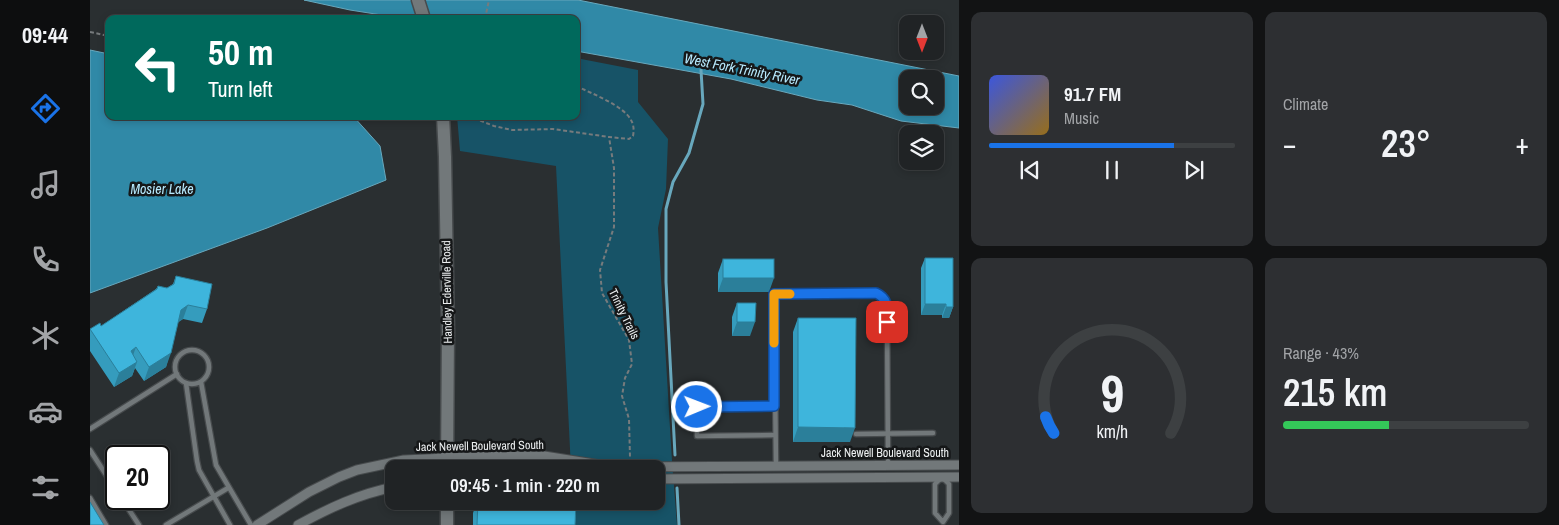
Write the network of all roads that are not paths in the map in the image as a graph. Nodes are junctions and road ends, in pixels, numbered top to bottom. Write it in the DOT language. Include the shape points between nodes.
graph roads {
  1 [pos="418,0"];
  2 [pos="423,15"];
  3 [pos="443,120"];
  4 [pos="177,374"];
  5 [pos="186,382"];
  6 [pos="201,382"];
  7 [pos="774,406"];
  8 [pos="90,429"];
  9 [pos="888,433"];
  10 [pos="933,433"];
  11 [pos="856,434"];
  12 [pos="775,435"];
  13 [pos="90,450"];
  14 [pos="447,460"];
  15 [pos="489,460"];
  16 [pos="569,460"];
  17 [pos="385,464"];
  18 [pos="888,465"];
  19 [pos="942,465"];
  20 [pos="959,465"];
  21 [pos="776,466"];
  22 [pos="665,467"];
  23 [pos="105,473"];
  24 [pos="776,477"];
  25 [pos="942,477"];
  26 [pos="959,477"];
  27 [pos="889,478"];
  28 [pos="665,479"];
  29 [pos="228,488"];
  30 [pos="385,489"];
  31 [pos="214,496"];
  32 [pos="90,498"];
  33 [pos="130,510"];
  34 [pos="447,510"];
  35 [pos="943,524"];
  36 [pos="106,525"];
  37 [pos="140,525"];
  38 [pos="166,525"];
  39 [pos="230,525"];
  40 [pos="252,525"];
  41 [pos="257,525"];
  42 [pos="298,525"];
  43 [pos="447,525"];
  1 -- 2 [label="main road"];
  3 -- 14 [label="main road, Handley Ederville Road"];
  4 -- 5 [label="lane"];
  4 -- 6 [label="lane" via="179,356 186,351 198,350 210,365 206,378"];
  4 -- 8 [label="lane"];
  5 -- 6 [label="lane"];
  5 -- 31 [label="lane" via="199,470"];
  6 -- 29 [label="lane" via="216,465"];
  7 -- 9 [label="lane" via="774,294 876,293 887,304"];
  7 -- 12 [label="lane"];
  7 -- 12 [label="lane" via="697,407 697,436"];
  9 -- 10 [label="lane"];
  9 -- 11 [label="lane"];
  9 -- 18 [label="lane"];
  12 -- 21 [label="lane"];
  13 -- 23 [label="lane"];
  15 -- 16 [label="street, Jack Newell Boulevard South" via="544,456"];
  17 -- 41 [label="street, Jack Newell Boulevard South" via="357,470 309,492"];
  18 -- 19 [label="street, Jack Newell Boulevard South"];
  18 -- 21 [label="street, Jack Newell Boulevard South"];
  18 -- 27 [label="street"];
  19 -- 20 [label="street, Jack Newell Boulevard South"];
  19 -- 25 [label="street"];
  21 -- 22 [label="street, Jack Newell Boulevard South"];
  21 -- 24 [label="street"];
  24 -- 27 [label="street, Jack Newell Boulevard South"];
  24 -- 28 [label="street, Jack Newell Boulevard South"];
  25 -- 26 [label="street, Jack Newell Boulevard South"];
  25 -- 27 [label="street, Jack Newell Boulevard South"];
  25 -- 35 [label="lane" via="949,484 949,513"];
  25 -- 35 [label="lane" via="936,484 935,513"];
  29 -- 31 [label="lane"];
  29 -- 40 [label="lane"];
  30 -- 42 [label="street" via="343,502"];
  31 -- 38 [label="lane"];
  31 -- 39 [label="lane"];
  32 -- 36 [label="lane"];
  33 -- 37 [label="lane"];
  34 -- 43 [label="main road"];
}
